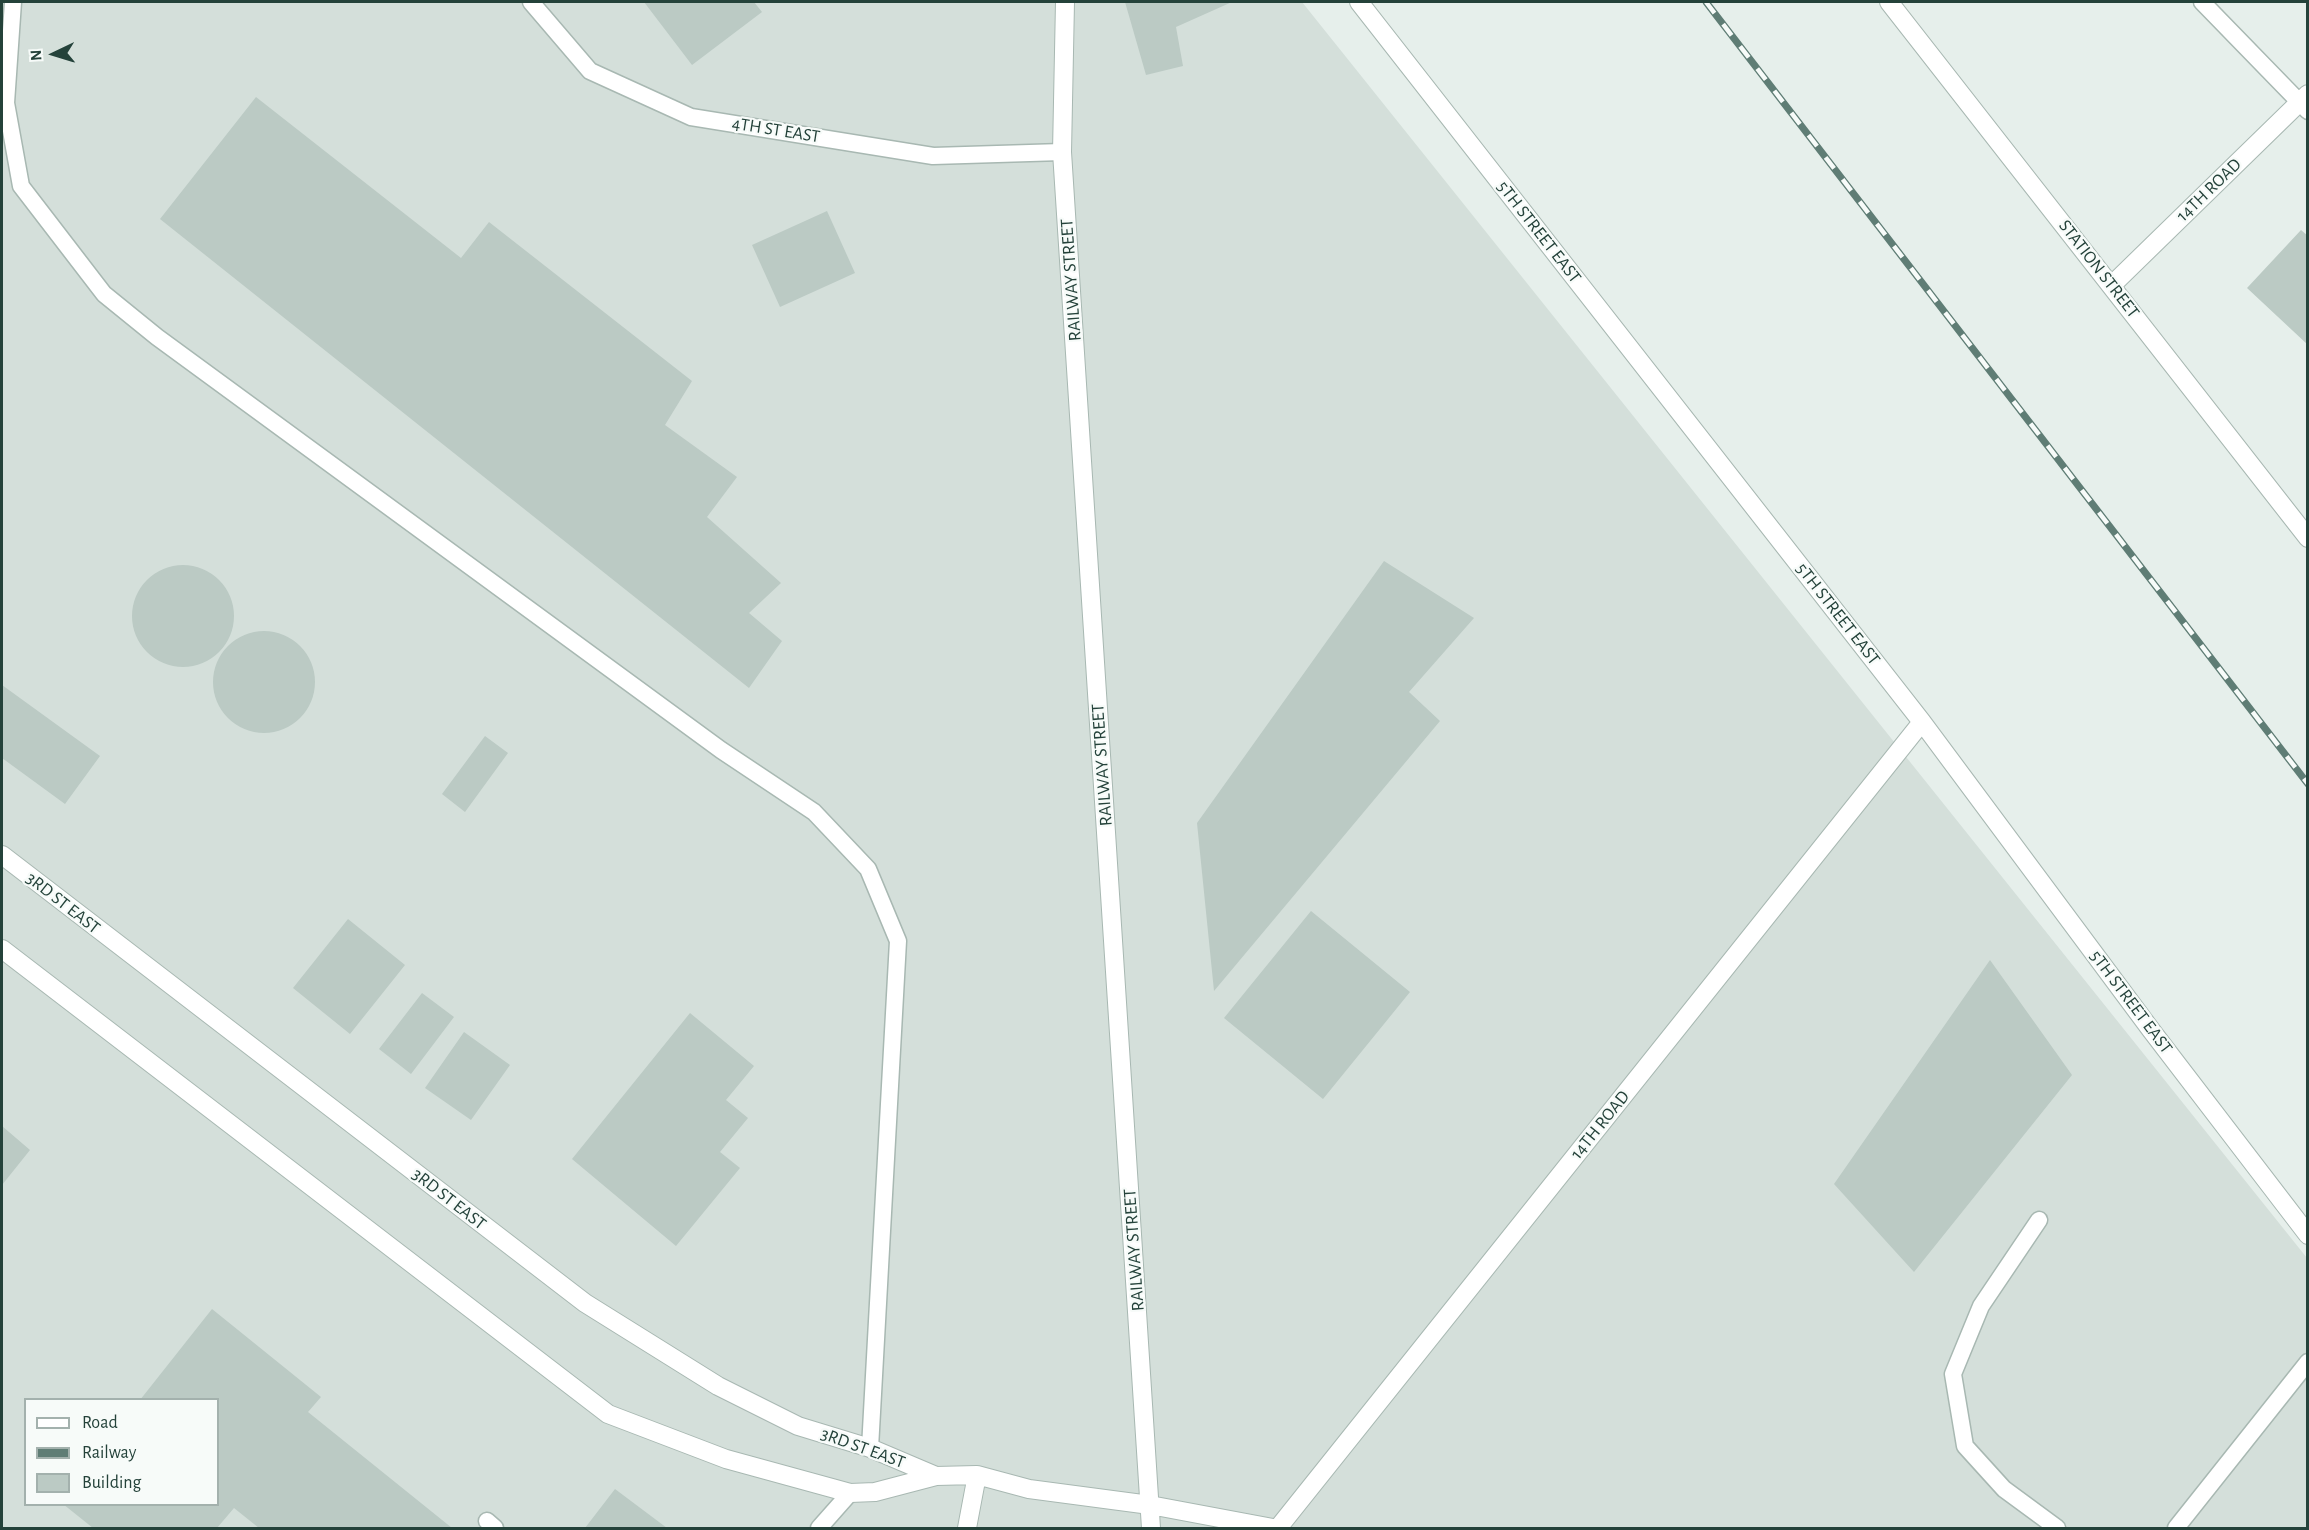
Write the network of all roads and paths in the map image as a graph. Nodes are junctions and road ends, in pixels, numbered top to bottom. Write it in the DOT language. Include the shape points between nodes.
graph roads {
  1 [pos="14,2"];
  2 [pos="531,2"];
  3 [pos="1065,2"];
  4 [pos="1359,2"];
  5 [pos="1889,2"];
  6 [pos="2202,2"];
  7 [pos="2305,102"];
  8 [pos="1062,152"];
  9 [pos="2112,285"];
  10 [pos="2307,538"];
  11 [pos="1922,722"];
  12 [pos="2,855"];
  13 [pos="2,949"];
  14 [pos="2039,1220"];
  15 [pos="2307,1235"];
  16 [pos="2307,1362"];
  17 [pos="870,1448"];
  18 [pos="977,1475"];
  19 [pos="936,1476"];
  20 [pos="850,1493"];
  21 [pos="1150,1505"];
  22 [pos="819,1528"];
  23 [pos="967,1528"];
  24 [pos="1151,1528"];
  25 [pos="1273,1528"];
  26 [pos="1278,1528"];
  27 [pos="2057,1528"];
  28 [pos="2176,1528"];
  1 -- 17 [label="lane" via="6,103 21,186 104,294 711,743 814,812 868,869 898,941"];
  2 -- 8 [label="lane, 4TH ST EAST" via="590,71 691,117 933,156"];
  3 -- 8 [label="street, RAILWAY STREET"];
  4 -- 11 [label="street, 5TH STREET EAST"];
  5 -- 9 [label="street, STATION STREET"];
  6 -- 7 [label="lane"];
  7 -- 9 [label="street, 14TH ROAD"];
  8 -- 21 [label="street, RAILWAY STREET"];
  9 -- 10 [label="street, STATION STREET"];
  11 -- 15 [label="street, 5TH STREET EAST"];
  11 -- 26 [label="street, 14TH ROAD"];
  12 -- 17 [label="street, 3RD ST EAST" via="585,1303 718,1386 788,1421"];
  13 -- 20 [label="street, 3RD ST EAST" via="608,1414 726,1459"];
  14 -- 27 [label="lane" via="1981,1306 1953,1374 1965,1446 2004,1489"];
  16 -- 28 [label="lane"];
  17 -- 19 [label="street, 3RD ST EAST"];
  18 -- 19 [label="street, 3RD ST EAST"];
  18 -- 21 [label="street, 3RD ST EAST" via="1029,1489"];
  18 -- 23 [label="street"];
  19 -- 20 [label="street, 3RD ST EAST" via="875,1492"];
  20 -- 22 [label="lane"];
  21 -- 24 [label="street, RAILWAY STREET"];
  21 -- 25 [label="street, 3RD ST EAST"];
}
